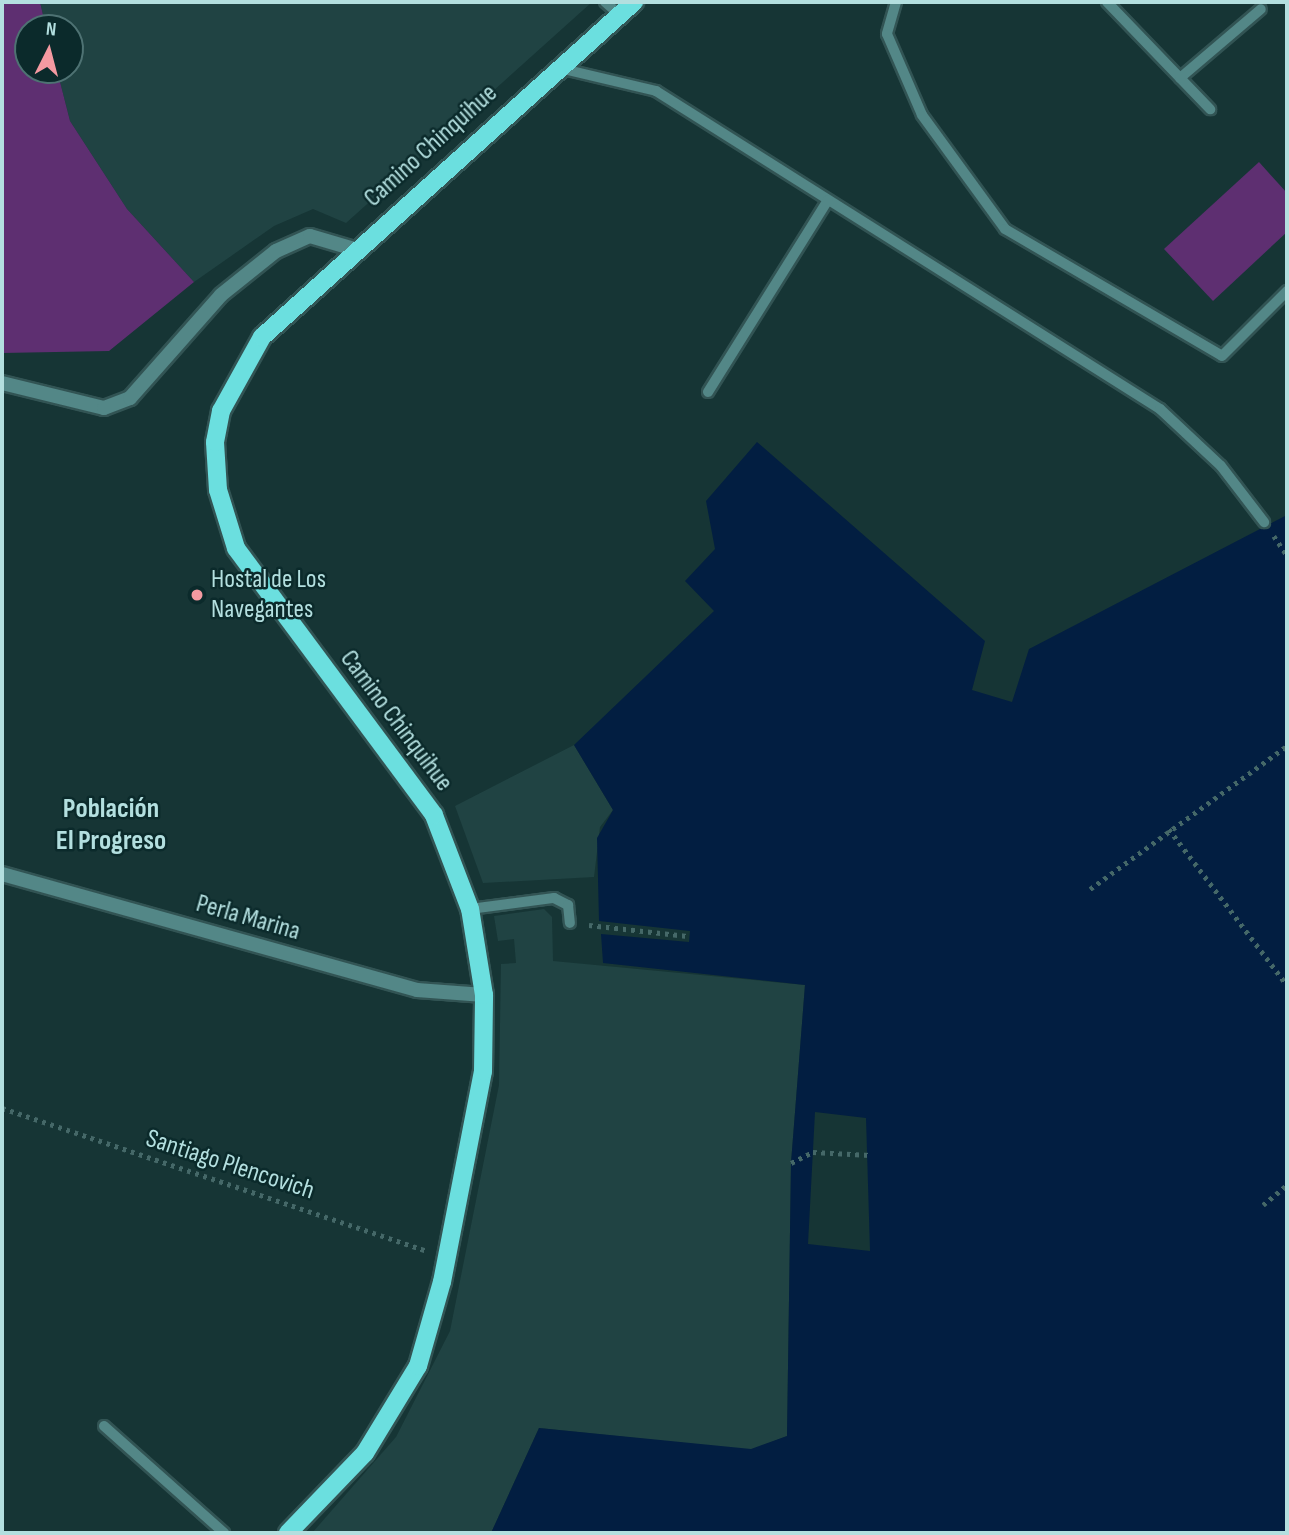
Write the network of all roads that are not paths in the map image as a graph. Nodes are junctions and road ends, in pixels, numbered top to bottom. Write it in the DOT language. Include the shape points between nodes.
graph roads {
  1 [pos="605,2"];
  2 [pos="634,2"];
  3 [pos="896,2"];
  4 [pos="1107,2"];
  5 [pos="1261,9"];
  6 [pos="619,15"];
  7 [pos="559,68"];
  8 [pos="1180,78"];
  9 [pos="1210,109"];
  10 [pos="828,200"];
  11 [pos="354,249"];
  12 [pos="1287,291"];
  13 [pos="2,383"];
  14 [pos="708,392"];
  15 [pos="1264,522"];
  16 [pos="2,874"];
  17 [pos="470,909"];
  18 [pos="570,923"];
  19 [pos="484,995"];
  20 [pos="104,1426"];
  21 [pos="224,1533"];
  22 [pos="288,1533"];
  1 -- 6 [label="lane"];
  2 -- 6 [label="main road, Camino Chinquihue"];
  3 -- 12 [label="lane" via="887,34 922,115 1005,229 1222,356"];
  4 -- 8 [label="lane"];
  5 -- 8 [label="lane"];
  6 -- 7 [label="main road, Camino Chinquihue"];
  7 -- 10 [label="lane" via="656,91"];
  7 -- 11 [label="main road, Camino Chinquihue"];
  8 -- 9 [label="lane"];
  10 -- 14 [label="lane"];
  10 -- 15 [label="lane" via="1160,409 1222,466"];
  11 -- 13 [label="street" via="310,236 276,251 222,295 130,398 104,408"];
  11 -- 17 [label="main road, Camino Chinquihue" via="246,357 221,411 215,442 218,490 236,548 434,816"];
  16 -- 19 [label="street, Perla Marina" via="417,990"];
  17 -- 18 [label="lane" via="554,898 568,905"];
  17 -- 19 [label="main road, Camino Chinquihue"];
  19 -- 22 [label="main road, Camino Chinquihue" via="483,1072 426,1341 408,1386 365,1453"];
  20 -- 21 [label="lane"];
}
